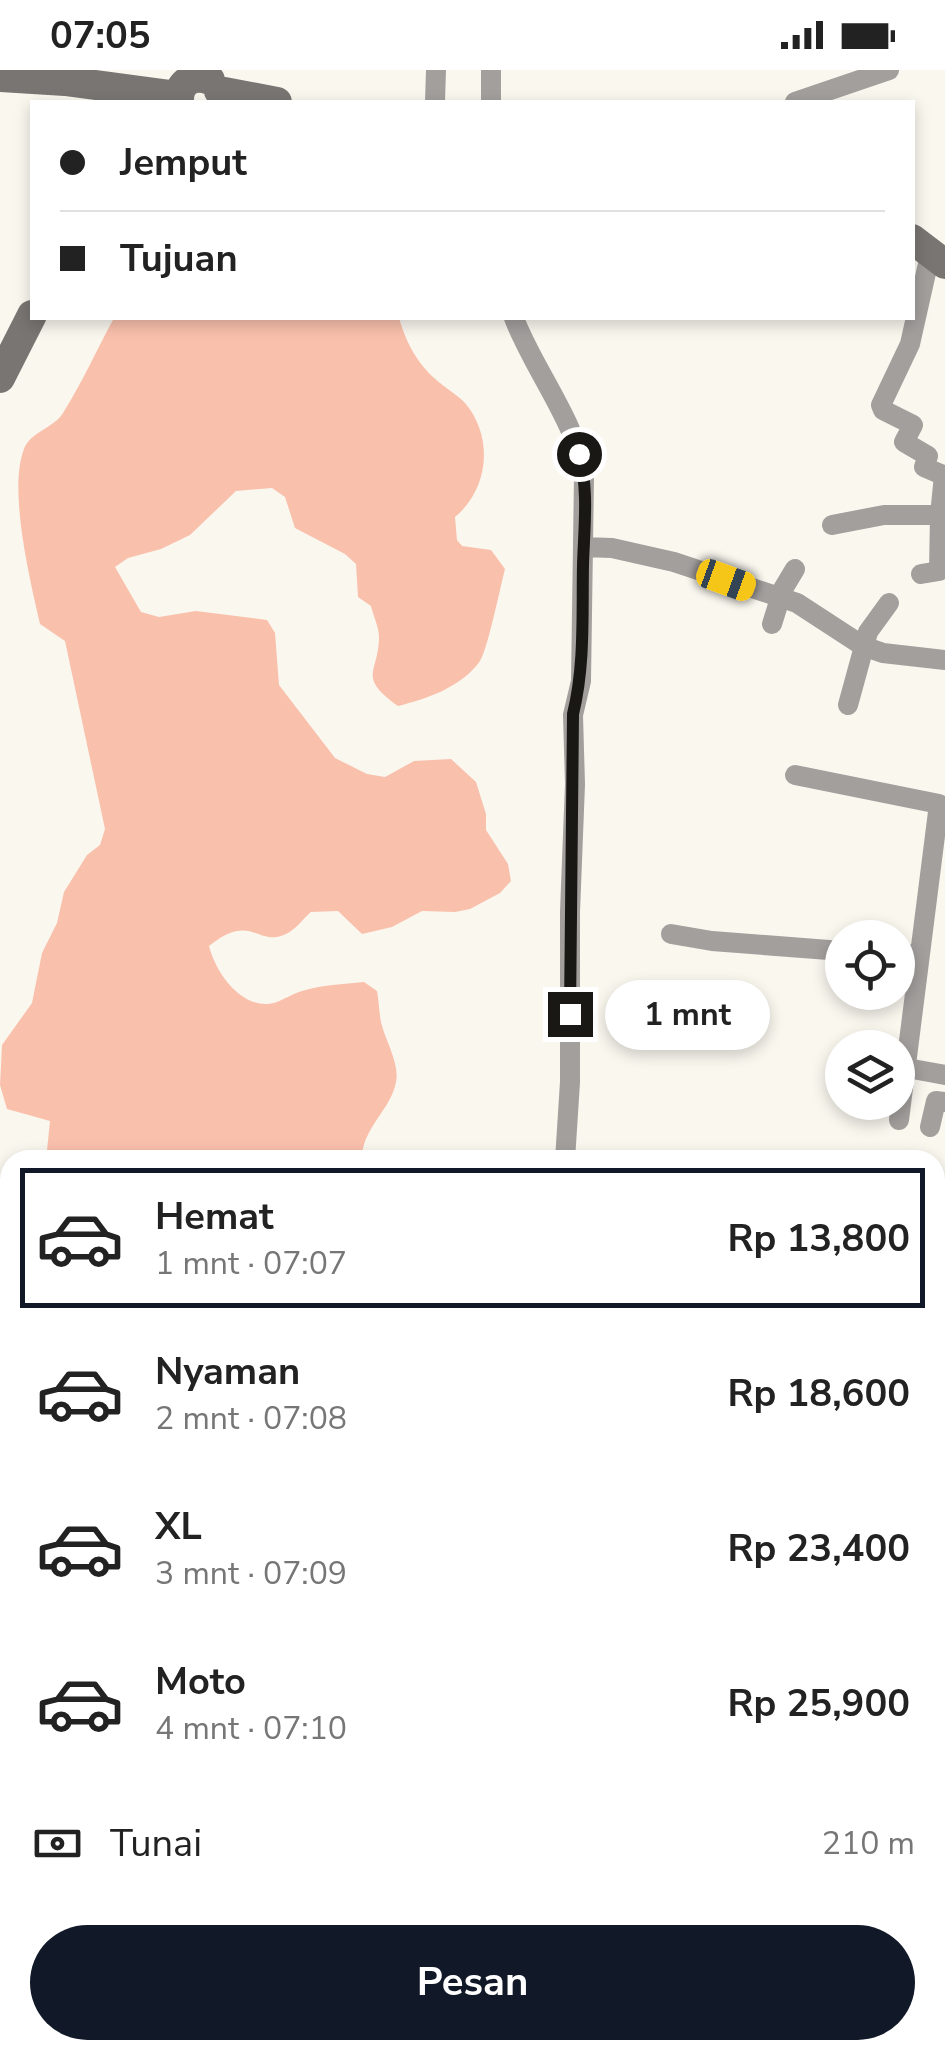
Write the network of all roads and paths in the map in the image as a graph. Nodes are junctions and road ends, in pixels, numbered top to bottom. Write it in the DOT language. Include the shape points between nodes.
graph roads {
  1 [pos="436,70"];
  2 [pos="492,70"];
  3 [pos="889,70"];
  4 [pos="0,77"];
  5 [pos="214,86"];
  6 [pos="178,89"];
  7 [pos="269,100"];
  8 [pos="435,100"];
  9 [pos="491,100"];
  10 [pos="801,100"];
  11 [pos="929,253"];
  12 [pos="30,319"];
  13 [pos="515,320"];
  14 [pos="0,378"];
  15 [pos="944,476"];
  16 [pos="943,515"];
  17 [pos="832,525"];
  18 [pos="584,547"];
  19 [pos="795,569"];
  20 [pos="934,576"];
  21 [pos="782,597"];
  22 [pos="889,603"];
  23 [pos="772,624"];
  24 [pos="863,646"];
  25 [pos="945,660"];
  26 [pos="848,704"];
  27 [pos="795,775"];
  28 [pos="942,805"];
  29 [pos="931,882"];
  30 [pos="915,932"];
  31 [pos="671,934"];
  32 [pos="825,950"];
  33 [pos="915,1069"];
  34 [pos="945,1074"];
  35 [pos="945,1102"];
  36 [pos="930,1127"];
  37 [pos="566,1150"];
  1 -- 8 [label="street"];
  2 -- 9 [label="street"];
  3 -- 10 [label="street"];
  4 -- 6 [label="main road"];
  5 -- 6 [label="main road" via="193,78"];
  5 -- 7 [label="main road"];
  11 -- 15 [label="street" via="910,344 881,405 913,425 904,441 928,456 924,467"];
  12 -- 14 [label="main road"];
  13 -- 18 [label="street" via="579,454"];
  15 -- 16 [label="street"];
  16 -- 17 [label="street" via="884,515"];
  16 -- 20 [label="street"];
  18 -- 21 [label="street" via="674,562"];
  18 -- 37 [label="street" via="581,681 573,714"];
  19 -- 21 [label="street"];
  21 -- 23 [label="street"];
  21 -- 24 [label="street"];
  22 -- 24 [label="street"];
  24 -- 25 [label="street"];
  24 -- 26 [label="street"];
  27 -- 28 [label="street"];
  28 -- 29 [label="street"];
  29 -- 30 [label="street"];
  31 -- 32 [label="street"];
  33 -- 34 [label="street"];
  35 -- 36 [label="street" via="936,1101"];
}
